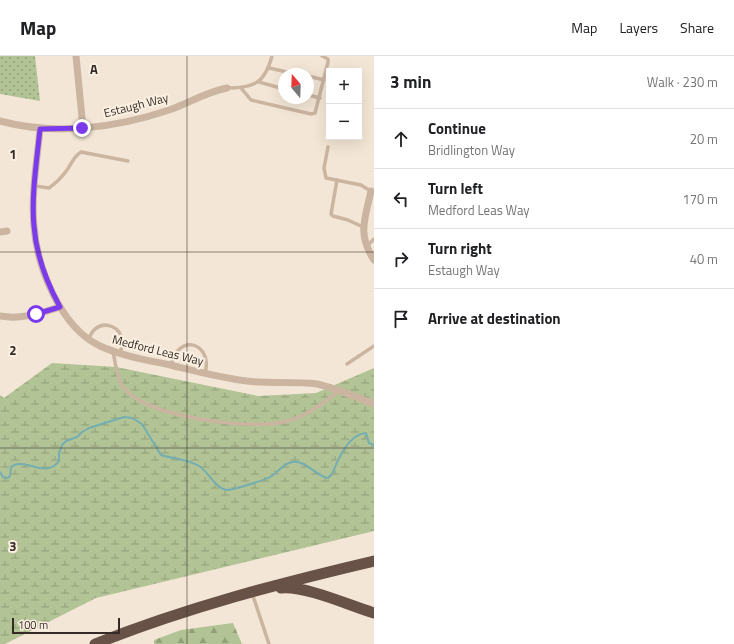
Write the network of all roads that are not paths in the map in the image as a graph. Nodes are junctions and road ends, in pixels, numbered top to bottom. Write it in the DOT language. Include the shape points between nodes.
graph roads {
  1 [pos="76,56"];
  2 [pos="272,56"];
  3 [pos="322,56"];
  4 [pos="268,68"];
  5 [pos="278,70"];
  6 [pos="314,78"];
  7 [pos="324,80"];
  8 [pos="259,82"];
  9 [pos="278,87"];
  10 [pos="226,88"];
  11 [pos="241,88"];
  12 [pos="314,96"];
  13 [pos="320,98"];
  14 [pos="0,121"];
  15 [pos="82,128"];
  16 [pos="40,129"];
  17 [pos="328,147"];
  18 [pos="128,161"];
  19 [pos="337,180"];
  20 [pos="35,186"];
  21 [pos="372,192"];
  22 [pos="364,227"];
  23 [pos="374,239"];
  24 [pos="366,247"];
  25 [pos="374,260"];
  26 [pos="60,307"];
  27 [pos="0,316"];
  28 [pos="89,338"];
  29 [pos="374,346"];
  30 [pos="117,352"];
  31 [pos="347,364"];
  32 [pos="171,365"];
  33 [pos="205,373"];
  34 [pos="340,391"];
  35 [pos="374,404"];
  36 [pos="374,561"];
  37 [pos="256,591"];
  38 [pos="374,613"];
  39 [pos="95,644"];
  40 [pos="269,644"];
  1 -- 15 [label="street"];
  2 -- 4 [label="lane"];
  3 -- 7 [label="lane" via="328,58"];
  4 -- 5 [label="lane"];
  4 -- 8 [label="lane"];
  6 -- 7 [label="lane"];
  7 -- 13 [label="lane"];
  8 -- 9 [label="lane"];
  8 -- 11 [label="lane"];
  10 -- 11 [label="lane"];
  10 -- 15 [label="street, Estaugh Way" via="153,115"];
  11 -- 13 [label="lane" via="251,100 312,114 316,112"];
  12 -- 13 [label="lane"];
  14 -- 16 [label="street, Estaugh Way"];
  15 -- 16 [label="street, Estaugh Way"];
  16 -- 20 [label="street, Medford Leas Way"];
  17 -- 19 [label="lane" via="324,168 326,178"];
  18 -- 20 [label="lane" via="81,152 57,183 49,188"];
  19 -- 21 [label="lane" via="361,185"];
  19 -- 22 [label="lane" via="331,214"];
  20 -- 26 [label="street, Medford Leas Way" via="34,226 37,246 45,275"];
  21 -- 22 [label="street"];
  22 -- 24 [label="street"];
  23 -- 24 [label="lane"];
  24 -- 25 [label="street"];
  26 -- 27 [label="street" via="23,317"];
  26 -- 28 [label="street, Medford Leas Way" via="70,321"];
  28 -- 30 [label="street, Medford Leas Way" via="98,345"];
  28 -- 30 [label="lane" via="95,330 106,325 114,327 120,333 123,342"];
  29 -- 31 [label="lane"];
  30 -- 32 [label="street, Medford Leas Way"];
  30 -- 34 [label="lane" via="118,378 123,388 151,406 202,420 234,424 283,422 306,413"];
  32 -- 33 [label="street, Medford Leas Way"];
  32 -- 33 [label="lane" via="174,354 183,346 190,344 205,354"];
  33 -- 34 [label="street, Medford Leas Way" via="246,381 318,384"];
  34 -- 35 [label="street, Medford Leas Way"];
  36 -- 37 [label="highway"];
  37 -- 38 [label="highway" via="288,587"];
  37 -- 39 [label="highway" via="158,620"];
  37 -- 40 [label="lane"];
}
